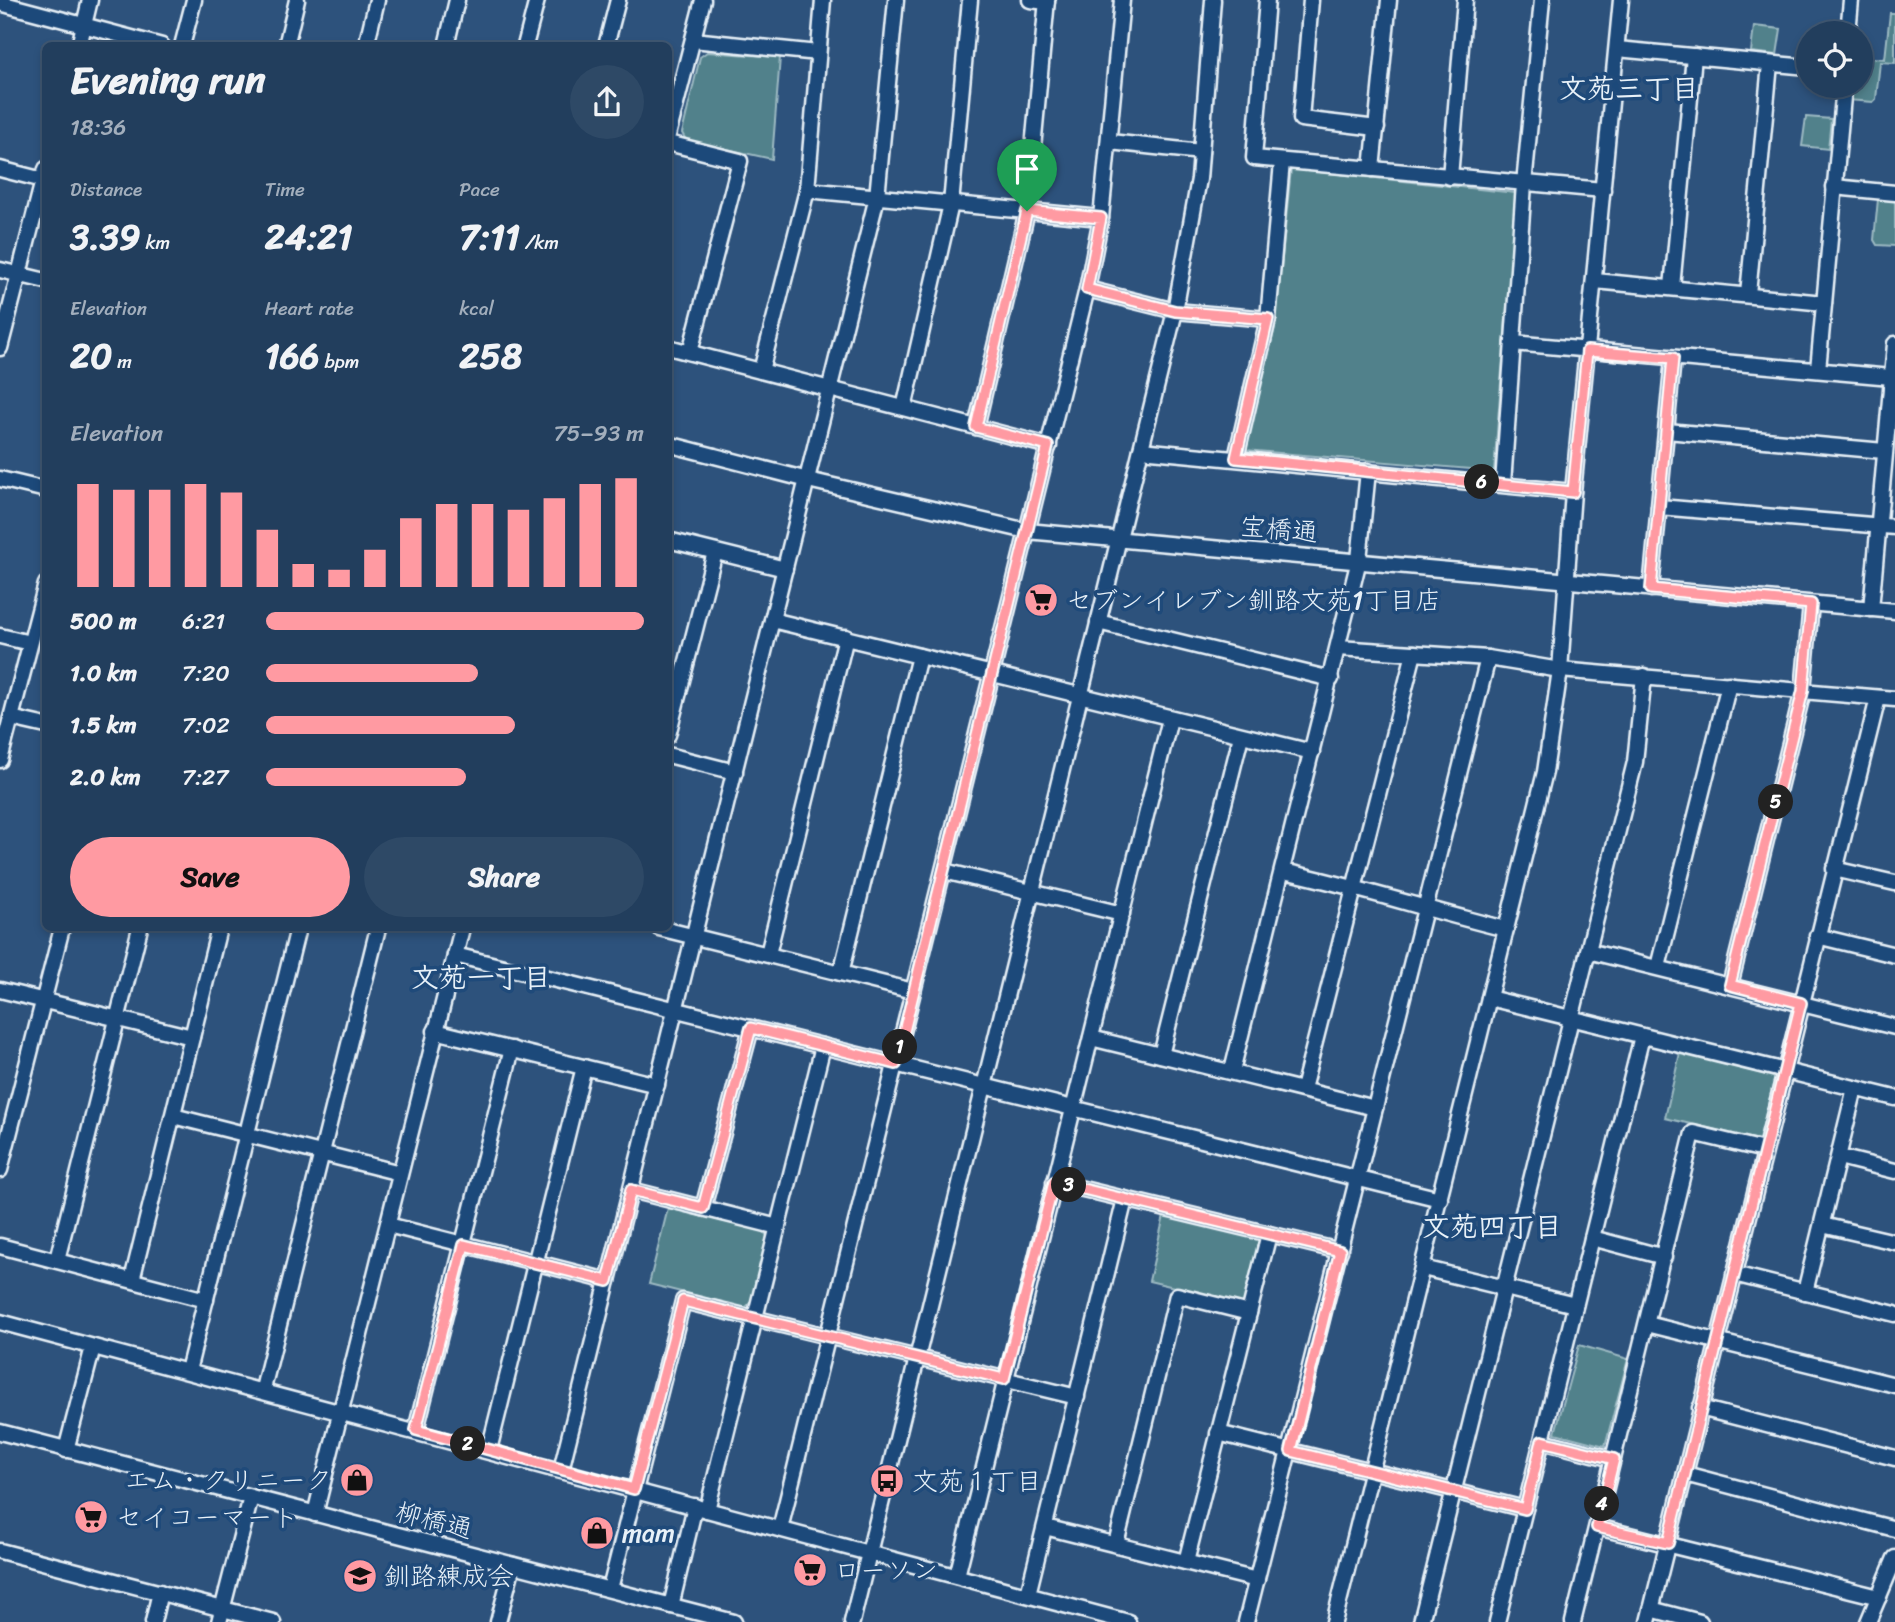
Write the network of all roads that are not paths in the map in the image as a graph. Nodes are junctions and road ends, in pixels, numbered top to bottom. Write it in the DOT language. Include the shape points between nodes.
graph roads {
  1 [pos="90,0"];
  2 [pos="194,0"];
  3 [pos="297,0"];
  4 [pos="377,0"];
  5 [pos="457,0"];
  6 [pos="537,0"];
  7 [pos="618,0"];
  8 [pos="703,0"];
  9 [pos="823,0"];
  10 [pos="896,0"];
  11 [pos="970,0"];
  12 [pos="1030,0"];
  13 [pos="1122,0"];
  14 [pos="1213,0"];
  15 [pos="1267,0"];
  16 [pos="1311,0"];
  17 [pos="1383,0"];
  18 [pos="1389,0"];
  19 [pos="1465,0"];
  20 [pos="1542,0"];
  21 [pos="1621,0"];
  22 [pos="1851,0"];
  23 [pos="1047,1"];
  24 [pos="0,3"];
  25 [pos="1849,21"];
  26 [pos="84,24"];
  27 [pos="693,40"];
  28 [pos="80,42"];
  29 [pos="148,42"];
  30 [pos="183,42"];
  31 [pos="287,42"];
  32 [pos="367,42"];
  33 [pos="447,42"];
  34 [pos="526,42"];
  35 [pos="607,42"];
  36 [pos="1617,49"];
  37 [pos="818,53"];
  38 [pos="1694,56"];
  39 [pos="1770,64"];
  40 [pos="1796,66"];
  41 [pos="1843,98"];
  42 [pos="672,120"];
  43 [pos="1377,128"];
  44 [pos="1110,142"];
  45 [pos="672,144"];
  46 [pos="1201,152"];
  47 [pos="1282,162"];
  48 [pos="0,169"];
  49 [pos="1372,169"];
  50 [pos="42,174"];
  51 [pos="1450,177"];
  52 [pos="42,182"];
  53 [pos="1524,184"];
  54 [pos="1835,187"];
  55 [pos="807,190"];
  56 [pos="1603,190"];
  57 [pos="1895,192"];
  58 [pos="877,197"];
  59 [pos="951,204"];
  60 [pos="1027,211"];
  61 [pos="1101,218"];
  62 [pos="0,270"];
  63 [pos="18,274"];
  64 [pos="42,280"];
  65 [pos="1595,281"];
  66 [pos="1672,287"];
  67 [pos="1087,289"];
  68 [pos="1748,294"];
  69 [pos="1824,303"];
  70 [pos="1175,311"];
  71 [pos="1268,319"];
  72 [pos="1513,343"];
  73 [pos="1895,344"];
  74 [pos="672,347"];
  75 [pos="0,348"];
  76 [pos="1587,351"];
  77 [pos="690,352"];
  78 [pos="1673,358"];
  79 [pos="1818,370"];
  80 [pos="761,371"];
  81 [pos="1891,377"];
  82 [pos="830,389"];
  83 [pos="904,408"];
  84 [pos="976,427"];
  85 [pos="1667,431"];
  86 [pos="672,444"];
  87 [pos="1048,446"];
  88 [pos="1141,450"];
  89 [pos="1884,451"];
  90 [pos="1236,458"];
  91 [pos="1368,471"];
  92 [pos="0,479"];
  93 [pos="808,480"];
  94 [pos="1503,484"];
  95 [pos="42,489"];
  96 [pos="1573,492"];
  97 [pos="1659,507"];
  98 [pos="1878,525"];
  99 [pos="1895,527"];
  100 [pos="1027,531"];
  101 [pos="1118,540"];
  102 [pos="672,541"];
  103 [pos="715,552"];
  104 [pos="1359,561"];
  105 [pos="785,569"];
  106 [pos="1567,582"];
  107 [pos="1651,589"];
  108 [pos="42,599"];
  109 [pos="1811,604"];
  110 [pos="1871,609"];
  111 [pos="1895,611"];
  112 [pos="772,620"];
  113 [pos="1098,622"];
  114 [pos="0,636"];
  115 [pos="846,636"];
  116 [pos="30,643"];
  117 [pos="1338,648"];
  118 [pos="1414,653"];
  119 [pos="919,656"];
  120 [pos="1488,659"];
  121 [pos="1560,670"];
  122 [pos="991,674"];
  123 [pos="1644,676"];
  124 [pos="1331,679"];
  125 [pos="1729,684"];
  126 [pos="1803,691"];
  127 [pos="1080,697"];
  128 [pos="1878,698"];
  129 [pos="1895,699"];
  130 [pos="11,718"];
  131 [pos="1170,719"];
  132 [pos="672,720"];
  133 [pos="42,725"];
  134 [pos="1241,736"];
  135 [pos="1312,752"];
  136 [pos="672,756"];
  137 [pos="0,760"];
  138 [pos="735,772"];
  139 [pos="1834,869"];
  140 [pos="944,871"];
  141 [pos="1283,871"];
  142 [pos="1895,883"];
  143 [pos="1354,886"];
  144 [pos="1031,892"];
  145 [pos="1424,909"];
  146 [pos="1122,914"];
  147 [pos="1506,929"];
  148 [pos="61,931"];
  149 [pos="138,931"];
  150 [pos="218,931"];
  151 [pos="297,931"];
  152 [pos="377,931"];
  153 [pos="461,931"];
  154 [pos="672,931"];
  155 [pos="695,936"];
  156 [pos="1817,936"];
  157 [pos="1588,951"];
  158 [pos="768,954"];
  159 [pos="455,955"];
  160 [pos="1895,955"];
  161 [pos="1658,967"];
  162 [pos="841,973"];
  163 [pos="1730,985"];
  164 [pos="0,990"];
  165 [pos="913,991"];
  166 [pos="1489,998"];
  167 [pos="43,1000"];
  168 [pos="1801,1003"];
  169 [pos="676,1010"];
  170 [pos="1571,1017"];
  171 [pos="117,1020"];
  172 [pos="1895,1027"];
  173 [pos="751,1028"];
  174 [pos="435,1031"];
  175 [pos="1642,1036"];
  176 [pos="192,1037"];
  177 [pos="1091,1038"];
  178 [pos="823,1046"];
  179 [pos="512,1049"];
  180 [pos="1161,1055"];
  181 [pos="896,1064"];
  182 [pos="584,1067"];
  183 [pos="1784,1070"];
  184 [pos="1232,1071"];
  185 [pos="657,1085"];
  186 [pos="982,1086"];
  187 [pos="1855,1088"];
  188 [pos="1303,1089"];
  189 [pos="1895,1098"];
  190 [pos="1072,1108"];
  191 [pos="1375,1108"];
  192 [pos="173,1116"];
  193 [pos="247,1134"];
  194 [pos="1764,1150"];
  195 [pos="322,1153"];
  196 [pos="1839,1157"];
  197 [pos="0,1170"];
  198 [pos="1895,1171"];
  199 [pos="400,1173"];
  200 [pos="1358,1179"];
  201 [pos="1054,1182"];
  202 [pos="631,1190"];
  203 [pos="1125,1199"];
  204 [pos="1440,1199"];
  205 [pos="703,1208"];
  206 [pos="388,1225"];
  207 [pos="1822,1225"];
  208 [pos="778,1227"];
  209 [pos="1269,1234"];
  210 [pos="1592,1238"];
  211 [pos="1895,1242"];
  212 [pos="464,1245"];
  213 [pos="0,1246"];
  214 [pos="1340,1251"];
  215 [pos="1664,1257"];
  216 [pos="57,1260"];
  217 [pos="537,1263"];
  218 [pos="1423,1268"];
  219 [pos="1734,1274"];
  220 [pos="132,1280"];
  221 [pos="608,1281"];
  222 [pos="1505,1289"];
  223 [pos="1805,1292"];
  224 [pos="206,1300"];
  225 [pos="1575,1305"];
  226 [pos="1249,1313"];
  227 [pos="1895,1314"];
  228 [pos="755,1317"];
  229 [pos="0,1322"];
  230 [pos="1647,1324"];
  231 [pos="827,1336"];
  232 [pos="1717,1341"];
  233 [pos="93,1347"];
  234 [pos="916,1357"];
  235 [pos="188,1371"];
  236 [pos="1004,1379"];
  237 [pos="1895,1385"];
  238 [pos="263,1389"];
  239 [pos="1077,1397"];
  240 [pos="1700,1408"];
  241 [pos="341,1411"];
  242 [pos="416,1430"];
  243 [pos="0,1432"];
  244 [pos="1219,1433"];
  245 [pos="1542,1441"];
  246 [pos="66,1450"];
  247 [pos="489,1450"];
  248 [pos="1291,1451"];
  249 [pos="1895,1458"];
  250 [pos="1614,1459"];
  251 [pos="561,1471"];
  252 [pos="1372,1471"];
  253 [pos="1685,1474"];
  254 [pos="634,1489"];
  255 [pos="1454,1492"];
  256 [pos="251,1497"];
  257 [pos="701,1508"];
  258 [pos="1525,1509"];
  259 [pos="315,1514"];
  260 [pos="1045,1527"];
  261 [pos="1597,1527"];
  262 [pos="780,1529"];
  263 [pos="1895,1529"];
  264 [pos="1668,1543"];
  265 [pos="1116,1544"];
  266 [pos="0,1551"];
  267 [pos="870,1554"];
  268 [pos="1895,1558"];
  269 [pos="1186,1562"];
  270 [pos="513,1565"];
  271 [pos="957,1576"];
  272 [pos="1257,1580"];
  273 [pos="610,1589"];
  274 [pos="160,1592"];
  275 [pos="1028,1594"];
  276 [pos="1880,1597"];
  277 [pos="671,1606"];
  278 [pos="221,1616"];
  279 [pos="1650,1616"];
  280 [pos="153,1622"];
  281 [pos="273,1622"];
  282 [pos="498,1622"];
  283 [pos="734,1622"];
  284 [pos="852,1622"];
  285 [pos="1128,1622"];
  286 [pos="1247,1622"];
  287 [pos="1334,1622"];
  288 [pos="1422,1622"];
  289 [pos="1497,1622"];
  290 [pos="1573,1622"];
  291 [pos="1700,1622"];
  292 [pos="1868,1622"];
  1 -- 26 [label="street"];
  2 -- 30 [label="street"];
  3 -- 31 [label="street"];
  4 -- 32 [label="street"];
  5 -- 33 [label="street"];
  6 -- 34 [label="street"];
  7 -- 35 [label="street"];
  8 -- 27 [label="street"];
  9 -- 37 [label="street"];
  10 -- 58 [label="street"];
  11 -- 59 [label="street"];
  12 -- 23 [label="street"];
  13 -- 44 [label="street"];
  14 -- 46 [label="street"];
  15 -- 47 [label="street" via="1254,158"];
  16 -- 43 [label="street" via="1301,119"];
  17 -- 18 [label="street"];
  18 -- 43 [label="street"];
  19 -- 51 [label="street"];
  20 -- 53 [label="street"];
  21 -- 36 [label="street"];
  22 -- 25 [label="street"];
  23 -- 60 [label="street"];
  24 -- 26 [label="street"];
  26 -- 28 [label="street"];
  26 -- 29 [label="street"];
  27 -- 37 [label="street"];
  27 -- 42 [label="street"];
  36 -- 38 [label="street"];
  36 -- 56 [label="street"];
  37 -- 55 [label="street"];
  38 -- 39 [label="street"];
  38 -- 66 [label="street"];
  39 -- 40 [label="street"];
  39 -- 68 [label="street"];
  41 -- 54 [label="street"];
  43 -- 49 [label="street"];
  44 -- 46 [label="street"];
  44 -- 61 [label="street"];
  45 -- 77 [label="street" via="740,161"];
  46 -- 70 [label="street"];
  47 -- 49 [label="street"];
  47 -- 71 [label="street"];
  48 -- 50 [label="street"];
  49 -- 51 [label="street"];
  51 -- 53 [label="street"];
  52 -- 63 [label="street"];
  53 -- 56 [label="street"];
  53 -- 72 [label="street"];
  54 -- 57 [label="street"];
  54 -- 69 [label="street"];
  55 -- 58 [label="street"];
  55 -- 80 [label="street"];
  56 -- 65 [label="street"];
  58 -- 59 [label="street"];
  58 -- 82 [label="street"];
  59 -- 60 [label="street"];
  59 -- 83 [label="street"];
  60 -- 61 [label="street"];
  60 -- 84 [label="street"];
  61 -- 67 [label="street"];
  62 -- 63 [label="street"];
  63 -- 64 [label="street"];
  63 -- 75 [label="street"];
  65 -- 66 [label="street"];
  65 -- 76 [label="street"];
  66 -- 68 [label="street"];
  67 -- 70 [label="street"];
  67 -- 87 [label="street"];
  68 -- 69 [label="street"];
  69 -- 79 [label="street"];
  70 -- 71 [label="street"];
  70 -- 88 [label="street"];
  71 -- 90 [label="street"];
  72 -- 76 [label="street"];
  72 -- 94 [label="street"];
  73 -- 81 [label="street"];
  74 -- 77 [label="street"];
  76 -- 78 [label="street"];
  76 -- 96 [label="street"];
  77 -- 80 [label="street"];
  78 -- 79 [label="street"];
  78 -- 85 [label="street"];
  79 -- 81 [label="street"];
  80 -- 82 [label="street"];
  81 -- 89 [label="street"];
  82 -- 83 [label="street"];
  82 -- 93 [label="street"];
  83 -- 84 [label="street"];
  84 -- 87 [label="street"];
  85 -- 89 [label="street"];
  85 -- 97 [label="street"];
  86 -- 93 [label="street, 宝橋通"];
  87 -- 100 [label="street"];
  88 -- 90 [label="street"];
  88 -- 101 [label="street"];
  89 -- 98 [label="street"];
  90 -- 91 [label="street"];
  91 -- 94 [label="street"];
  91 -- 104 [label="street"];
  92 -- 95 [label="street"];
  93 -- 100 [label="street, 宝橋通"];
  93 -- 105 [label="street"];
  94 -- 96 [label="street"];
  96 -- 106 [label="street"];
  97 -- 98 [label="street"];
  97 -- 107 [label="street"];
  98 -- 99 [label="street"];
  98 -- 110 [label="street"];
  100 -- 101 [label="street, 宝橋通"];
  100 -- 122 [label="street"];
  101 -- 104 [label="street, 宝橋通"];
  101 -- 113 [label="street"];
  102 -- 103 [label="street"];
  103 -- 105 [label="street"];
  103 -- 132 [label="street"];
  104 -- 106 [label="street, 宝橋通"];
  104 -- 117 [label="street"];
  105 -- 112 [label="street"];
  106 -- 107 [label="street, 宝橋通"];
  106 -- 121 [label="street"];
  107 -- 109 [label="street, 宝橋通"];
  108 -- 116 [label="street"];
  109 -- 110 [label="street, 宝橋通"];
  109 -- 126 [label="street"];
  110 -- 111 [label="street, 宝橋通"];
  112 -- 115 [label="street"];
  112 -- 138 [label="street"];
  113 -- 124 [label="street"];
  113 -- 127 [label="street"];
  114 -- 116 [label="street"];
  115 -- 119 [label="street"];
  115 -- 158 [label="street"];
  116 -- 130 [label="street"];
  117 -- 118 [label="street"];
  117 -- 124 [label="street"];
  118 -- 120 [label="street"];
  118 -- 143 [label="street"];
  119 -- 122 [label="street"];
  119 -- 162 [label="street"];
  120 -- 121 [label="street"];
  120 -- 145 [label="street"];
  121 -- 123 [label="street"];
  121 -- 147 [label="street" via="1545,772"];
  122 -- 127 [label="street"];
  122 -- 140 [label="street"];
  123 -- 125 [label="street"];
  123 -- 157 [label="street" via="1635,762"];
  124 -- 135 [label="street"];
  125 -- 126 [label="street"];
  125 -- 161 [label="street"];
  126 -- 128 [label="street"];
  126 -- 163 [label="street"];
  127 -- 131 [label="street"];
  127 -- 144 [label="street"];
  128 -- 129 [label="street"];
  128 -- 139 [label="street"];
  130 -- 133 [label="street"];
  130 -- 137 [label="street"];
  131 -- 134 [label="street"];
  131 -- 146 [label="street"];
  134 -- 135 [label="street"];
  134 -- 180 [label="street"];
  135 -- 141 [label="street"];
  136 -- 138 [label="street"];
  138 -- 155 [label="street"];
  139 -- 142 [label="street"];
  139 -- 156 [label="street"];
  140 -- 144 [label="street"];
  140 -- 165 [label="street"];
  141 -- 143 [label="street"];
  141 -- 184 [label="street"];
  143 -- 145 [label="street"];
  143 -- 188 [label="street"];
  144 -- 146 [label="street"];
  144 -- 186 [label="street"];
  145 -- 147 [label="street"];
  145 -- 191 [label="street"];
  146 -- 177 [label="street"];
  147 -- 166 [label="street"];
  148 -- 167 [label="street"];
  149 -- 171 [label="street"];
  150 -- 176 [label="street"];
  151 -- 193 [label="street"];
  152 -- 195 [label="street"];
  153 -- 159 [label="street"];
  154 -- 155 [label="street"];
  155 -- 158 [label="street"];
  155 -- 169 [label="street"];
  156 -- 160 [label="street"];
  156 -- 168 [label="street"];
  157 -- 161 [label="street"];
  157 -- 170 [label="street"];
  158 -- 162 [label="street"];
  159 -- 169 [label="street"];
  159 -- 174 [label="street"];
  161 -- 163 [label="street"];
  162 -- 165 [label="street"];
  163 -- 168 [label="street"];
  164 -- 167 [label="street"];
  165 -- 181 [label="street"];
  166 -- 170 [label="street"];
  166 -- 204 [label="street"];
  167 -- 171 [label="street"];
  167 -- 197 [label="street"];
  168 -- 172 [label="street"];
  168 -- 183 [label="street"];
  169 -- 173 [label="street"];
  169 -- 185 [label="street"];
  170 -- 175 [label="street"];
  170 -- 222 [label="street"];
  171 -- 176 [label="street"];
  171 -- 216 [label="street"];
  173 -- 178 [label="street"];
  173 -- 205 [label="street"];
  174 -- 179 [label="street"];
  174 -- 199 [label="street"];
  175 -- 183 [label="street"];
  175 -- 210 [label="street"];
  176 -- 192 [label="street"];
  177 -- 180 [label="street"];
  177 -- 190 [label="street"];
  178 -- 181 [label="street"];
  178 -- 208 [label="street"];
  179 -- 182 [label="street"];
  179 -- 212 [label="street"];
  180 -- 184 [label="street"];
  181 -- 186 [label="street"];
  181 -- 231 [label="street"];
  182 -- 185 [label="street"];
  182 -- 217 [label="street"];
  183 -- 187 [label="street"];
  183 -- 194 [label="street"];
  184 -- 188 [label="street"];
  185 -- 202 [label="street"];
  186 -- 190 [label="street"];
  186 -- 234 [label="street"];
  187 -- 189 [label="street"];
  187 -- 196 [label="street"];
  188 -- 191 [label="street"];
  190 -- 200 [label="street"];
  190 -- 201 [label="street"];
  191 -- 200 [label="street"];
  192 -- 193 [label="street"];
  192 -- 220 [label="street"];
  193 -- 195 [label="street"];
  193 -- 224 [label="street"];
  194 -- 215 [label="street" via="1693,1133"];
  194 -- 219 [label="street"];
  195 -- 199 [label="street"];
  195 -- 238 [label="street"];
  196 -- 198 [label="street"];
  196 -- 207 [label="street"];
  199 -- 206 [label="street"];
  200 -- 204 [label="street"];
  200 -- 214 [label="street"];
  201 -- 203 [label="street"];
  201 -- 236 [label="street"];
  202 -- 205 [label="street"];
  202 -- 221 [label="street"];
  203 -- 209 [label="street"];
  203 -- 239 [label="street"];
  204 -- 218 [label="street"];
  205 -- 208 [label="street"];
  206 -- 212 [label="street"];
  206 -- 241 [label="street"];
  207 -- 211 [label="street"];
  207 -- 223 [label="street"];
  208 -- 228 [label="street"];
  209 -- 214 [label="street"];
  209 -- 226 [label="street"];
  210 -- 215 [label="street"];
  210 -- 225 [label="street"];
  212 -- 217 [label="street"];
  212 -- 242 [label="street"];
  213 -- 216 [label="street"];
  214 -- 248 [label="street"];
  215 -- 230 [label="street"];
  216 -- 220 [label="street"];
  217 -- 221 [label="street"];
  217 -- 247 [label="street"];
  218 -- 222 [label="street"];
  218 -- 252 [label="street"];
  219 -- 223 [label="street"];
  219 -- 232 [label="street"];
  220 -- 224 [label="street"];
  221 -- 251 [label="street"];
  222 -- 225 [label="street"];
  222 -- 255 [label="street"];
  223 -- 227 [label="street"];
  224 -- 235 [label="street"];
  225 -- 245 [label="street"];
  226 -- 244 [label="street"];
  226 -- 265 [label="street" via="1177,1295"];
  228 -- 231 [label="street"];
  228 -- 254 [label="street" via="683,1301"];
  228 -- 257 [label="street"];
  229 -- 233 [label="street"];
  230 -- 232 [label="street"];
  230 -- 250 [label="street"];
  231 -- 234 [label="street"];
  231 -- 262 [label="street"];
  232 -- 237 [label="street"];
  232 -- 240 [label="street"];
  233 -- 235 [label="street"];
  233 -- 246 [label="street"];
  234 -- 236 [label="street"];
  234 -- 267 [label="street"];
  235 -- 238 [label="street"];
  236 -- 239 [label="street"];
  236 -- 271 [label="street"];
  238 -- 241 [label="street"];
  239 -- 260 [label="street"];
  240 -- 249 [label="street"];
  240 -- 253 [label="street"];
  241 -- 242 [label="street"];
  241 -- 259 [label="street"];
  242 -- 247 [label="street"];
  243 -- 246 [label="street, 柳橋通"];
  244 -- 248 [label="street"];
  244 -- 269 [label="street"];
  245 -- 250 [label="street"];
  245 -- 258 [label="street"];
  246 -- 256 [label="street, 柳橋通"];
  247 -- 251 [label="street"];
  248 -- 252 [label="street"];
  248 -- 272 [label="street"];
  250 -- 261 [label="street"];
  251 -- 254 [label="street"];
  252 -- 255 [label="street"];
  252 -- 287 [label="street"];
  253 -- 263 [label="street"];
  253 -- 264 [label="street"];
  254 -- 257 [label="street"];
  254 -- 273 [label="street"];
  255 -- 258 [label="street"];
  255 -- 288 [label="street"];
  256 -- 259 [label="street, 柳橋通"];
  256 -- 278 [label="street"];
  257 -- 262 [label="street"];
  257 -- 277 [label="street"];
  258 -- 289 [label="street"];
  259 -- 270 [label="street, 柳橋通"];
  260 -- 265 [label="street"];
  260 -- 275 [label="street"];
  261 -- 264 [label="street"];
  261 -- 290 [label="street"];
  262 -- 267 [label="street"];
  264 -- 276 [label="street"];
  264 -- 279 [label="street"];
  265 -- 269 [label="street"];
  266 -- 274 [label="street"];
  267 -- 271 [label="street"];
  267 -- 284 [label="street"];
  268 -- 276 [label="street"];
  269 -- 272 [label="street"];
  270 -- 273 [label="street, 柳橋通"];
  270 -- 282 [label="street"];
  271 -- 275 [label="street"];
  272 -- 286 [label="street"];
  273 -- 277 [label="street, 柳橋通"];
  274 -- 278 [label="street"];
  274 -- 280 [label="street"];
  275 -- 285 [label="street"];
  276 -- 292 [label="street"];
  277 -- 283 [label="street, 柳橋通"];
  278 -- 281 [label="street"];
  279 -- 291 [label="street"];
}
